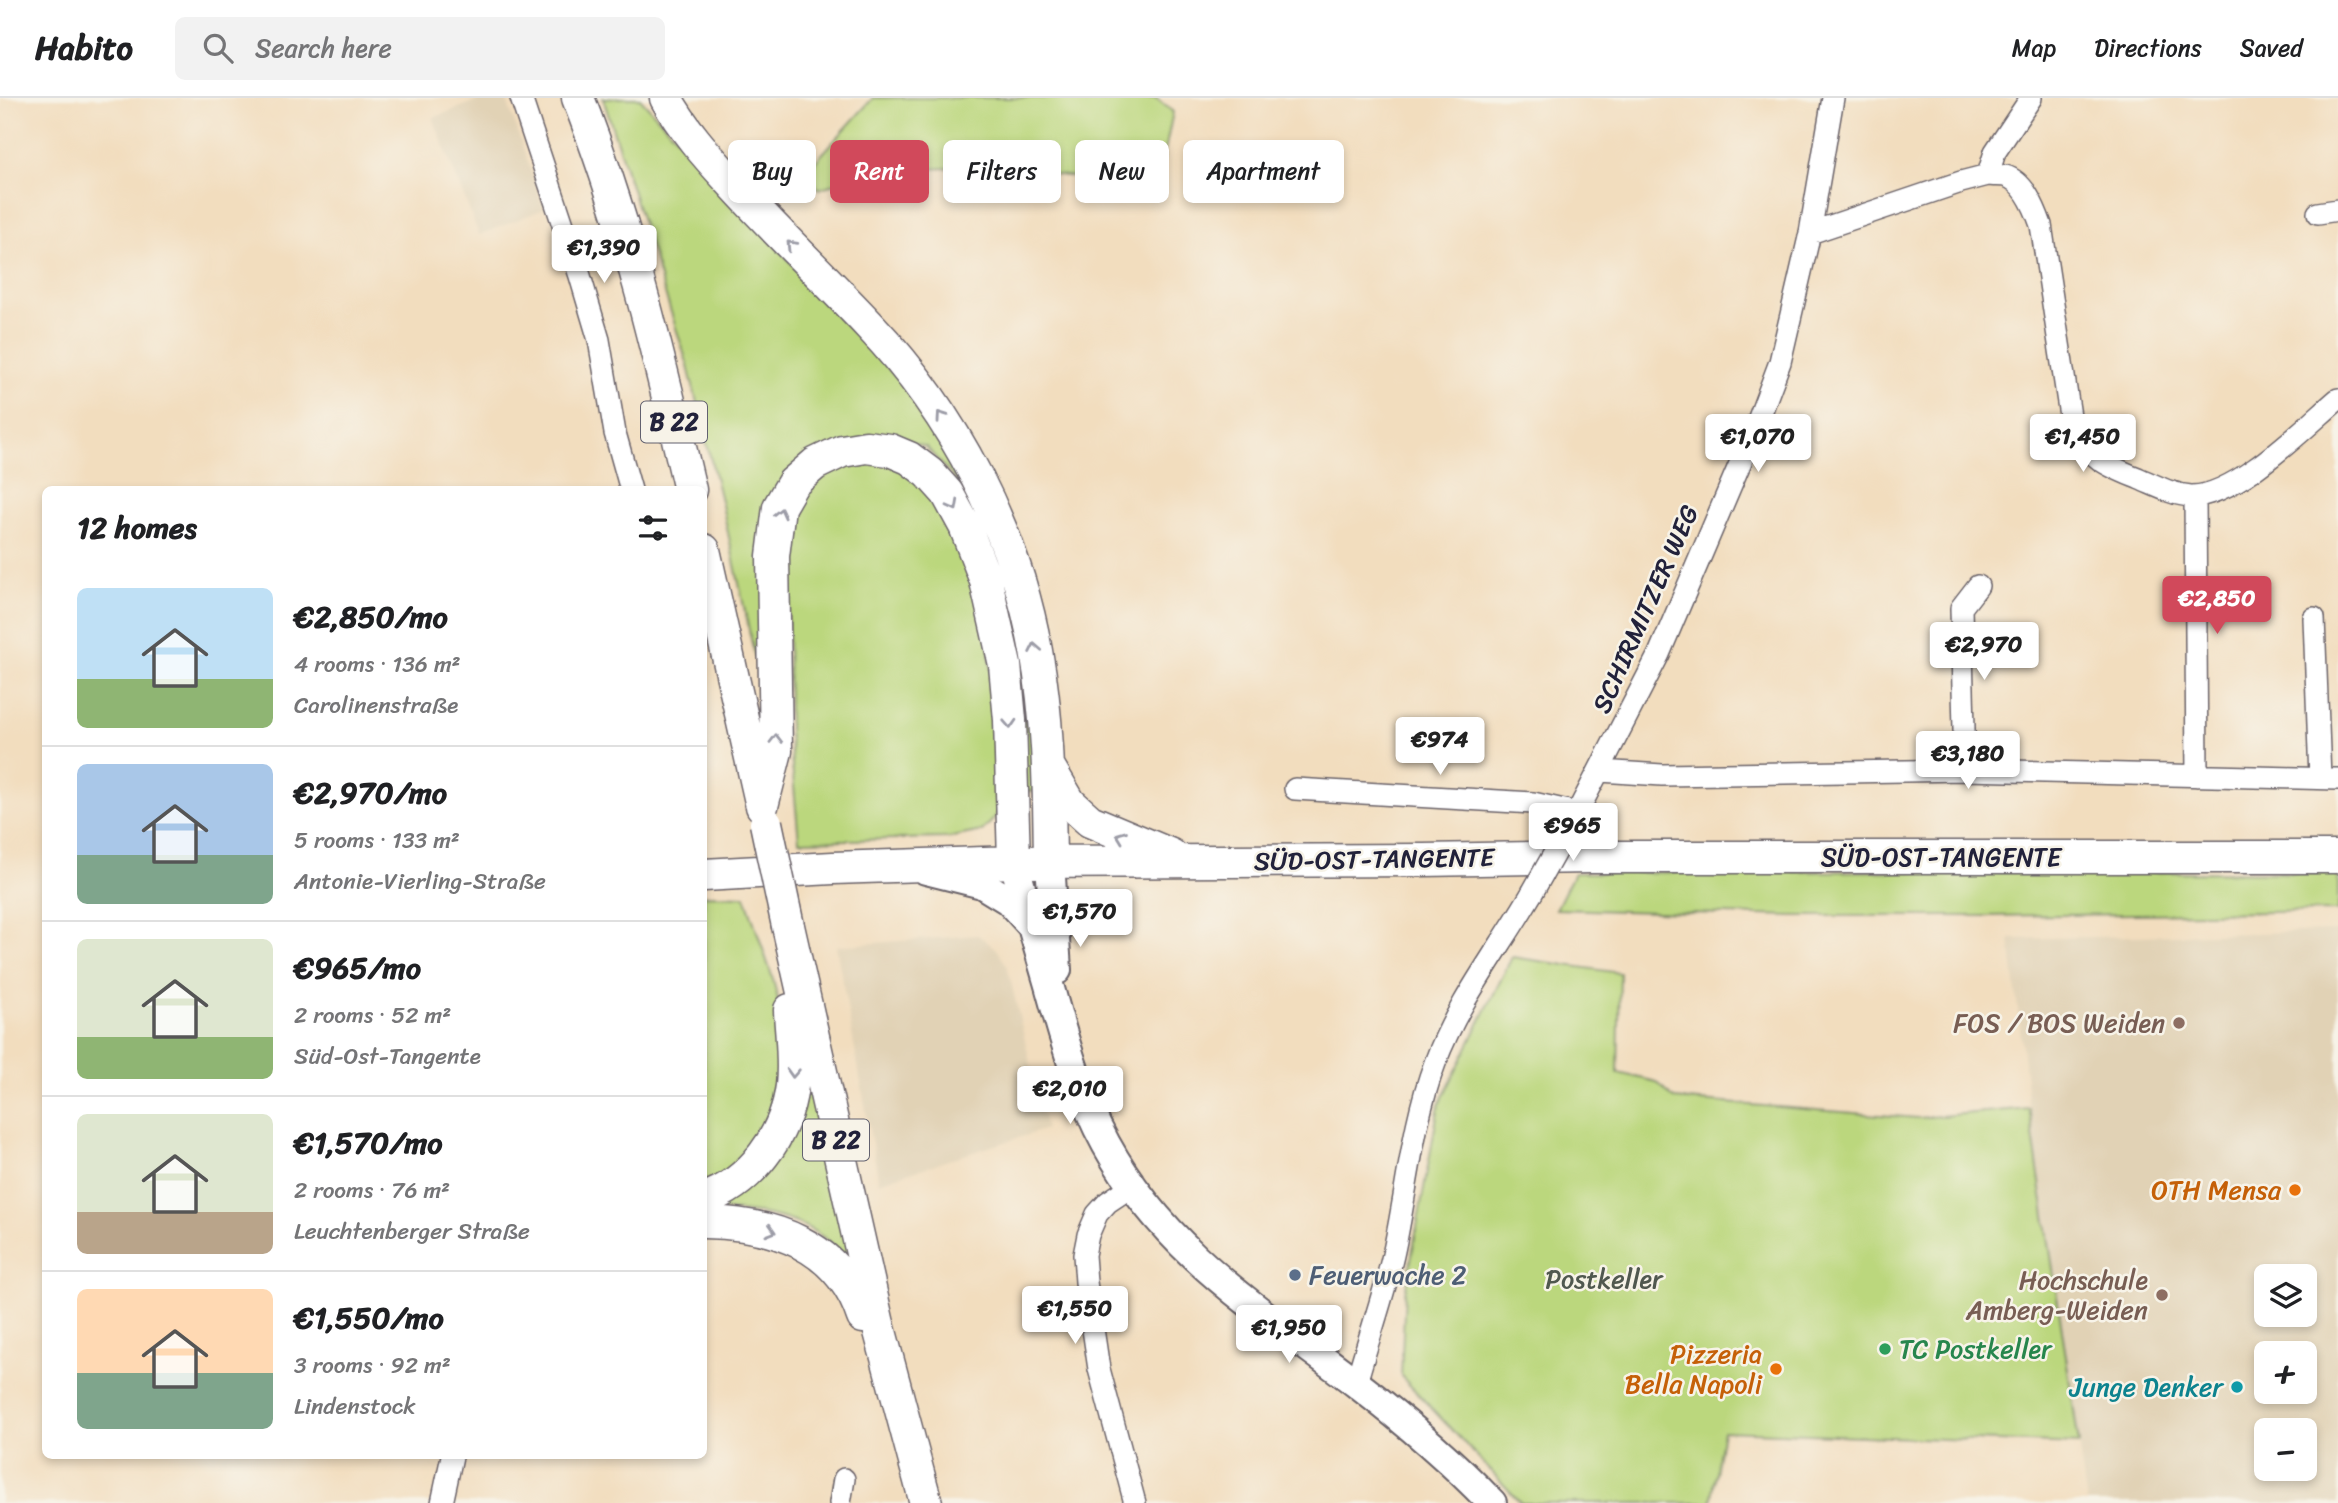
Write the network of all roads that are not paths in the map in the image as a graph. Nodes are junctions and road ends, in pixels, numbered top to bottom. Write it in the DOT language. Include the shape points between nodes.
graph roads {
  1 [pos="521,98"];
  2 [pos="578,98"];
  3 [pos="666,98"];
  4 [pos="1833,98"];
  5 [pos="2031,98"];
  6 [pos="1988,175"];
  7 [pos="1810,233"];
  8 [pos="2338,399"];
  9 [pos="630,486"];
  10 [pos="689,486"];
  11 [pos="2195,496"];
  12 [pos="707,563"];
  13 [pos="1978,586"];
  14 [pos="2314,618"];
  15 [pos="1049,767"];
  16 [pos="1965,770"];
  17 [pos="1600,771"];
  18 [pos="2197,776"];
  19 [pos="2329,778"];
  20 [pos="1296,789"];
  21 [pos="1577,813"];
  22 [pos="764,815"];
  23 [pos="2338,857"];
  24 [pos="1185,861"];
  25 [pos="1050,862"];
  26 [pos="1014,863"];
  27 [pos="910,866"];
  28 [pos="707,875"];
  29 [pos="1032,927"];
  30 [pos="791,941"];
  31 [pos="1064,1039"];
  32 [pos="1132,1186"];
  33 [pos="707,1198"];
  34 [pos="707,1222"];
  35 [pos="1356,1383"];
  36 [pos="899,1408"];
  37 [pos="452,1459"];
  38 [pos="844,1479"];
  39 [pos="442,1503"];
  40 [pos="840,1503"];
  41 [pos="926,1503"];
  42 [pos="1135,1503"];
  43 [pos="1492,1503"];
  1 -- 9 [label="street" via="598,340"];
  2 -- 10 [label="main road, B 22" via="631,254"];
  15 -- 3 [label="main road, one-way" via="1036,651 1017,576 960,445 873,328 707,156"];
  4 -- 7 [label="street, SCHIRMITZER WEG"];
  5 -- 6 [label="street" via="1995,152"];
  6 -- 7 [label="street"];
  6 -- 11 [label="street" via="2007,177 2035,206 2072,429 2103,463 2177,495"];
  7 -- 17 [label="street, SCHIRMITZER WEG" via="1780,362 1756,426 1658,654"];
  8 -- 11 [label="street" via="2236,482"];
  11 -- 18 [label="street"];
  12 -- 22 [label="main road, B 22"];
  13 -- 16 [label="street" via="1961,608"];
  14 -- 19 [label="street"];
  24 -- 15 [label="main road, one-way" via="1090,821 1070,803"];
  15 -- 25 [label="main road"];
  16 -- 17 [label="street" via="1662,775"];
  16 -- 18 [label="street"];
  17 -- 21 [label="street, SCHIRMITZER WEG"];
  18 -- 19 [label="street"];
  20 -- 21 [label="street" via="1534,803"];
  21 -- 35 [label="street, SCHIRMITZER WEG, bridge" via="1467,994 1434,1066 1392,1256"];
  22 -- 26 [label="main road, one-way" via="776,751 773,556 779,507 793,483 815,464 842,451 890,450 909,458 947,493 986,581 1006,665"];
  22 -- 30 [label="main road, B 22, bridge"];
  23 -- 24 [label="main road, SÜD-OST-TANGENTE"];
  24 -- 25 [label="main road, SÜD-OST-TANGENTE"];
  25 -- 26 [label="main road, SÜD-OST-TANGENTE"];
  25 -- 31 [label="street"];
  26 -- 27 [label="main road, SÜD-OST-TANGENTE"];
  26 -- 29 [label="street"];
  27 -- 28 [label="main road, SÜD-OST-TANGENTE"];
  27 -- 29 [label="street" via="982,884 1008,900"];
  29 -- 31 [label="street"];
  30 -- 33 [label="main road, B 22, one-way" via="794,1052 786,1115 756,1165 736,1183"];
  30 -- 36 [label="main road, B 22"];
  31 -- 32 [label="street" via="1086,1104"];
  32 -- 35 [label="street" via="1203,1266"];
  32 -- 42 [label="street" via="1097,1214 1084,1255 1100,1368"];
  34 -- 36 [label="main road, B 22, one-way" via="775,1231 813,1248 844,1276"];
  35 -- 43 [label="street" via="1452,1461"];
  36 -- 41 [label="main road, B 22"];
  37 -- 39 [label="street"];
  38 -- 40 [label="street"];
}
